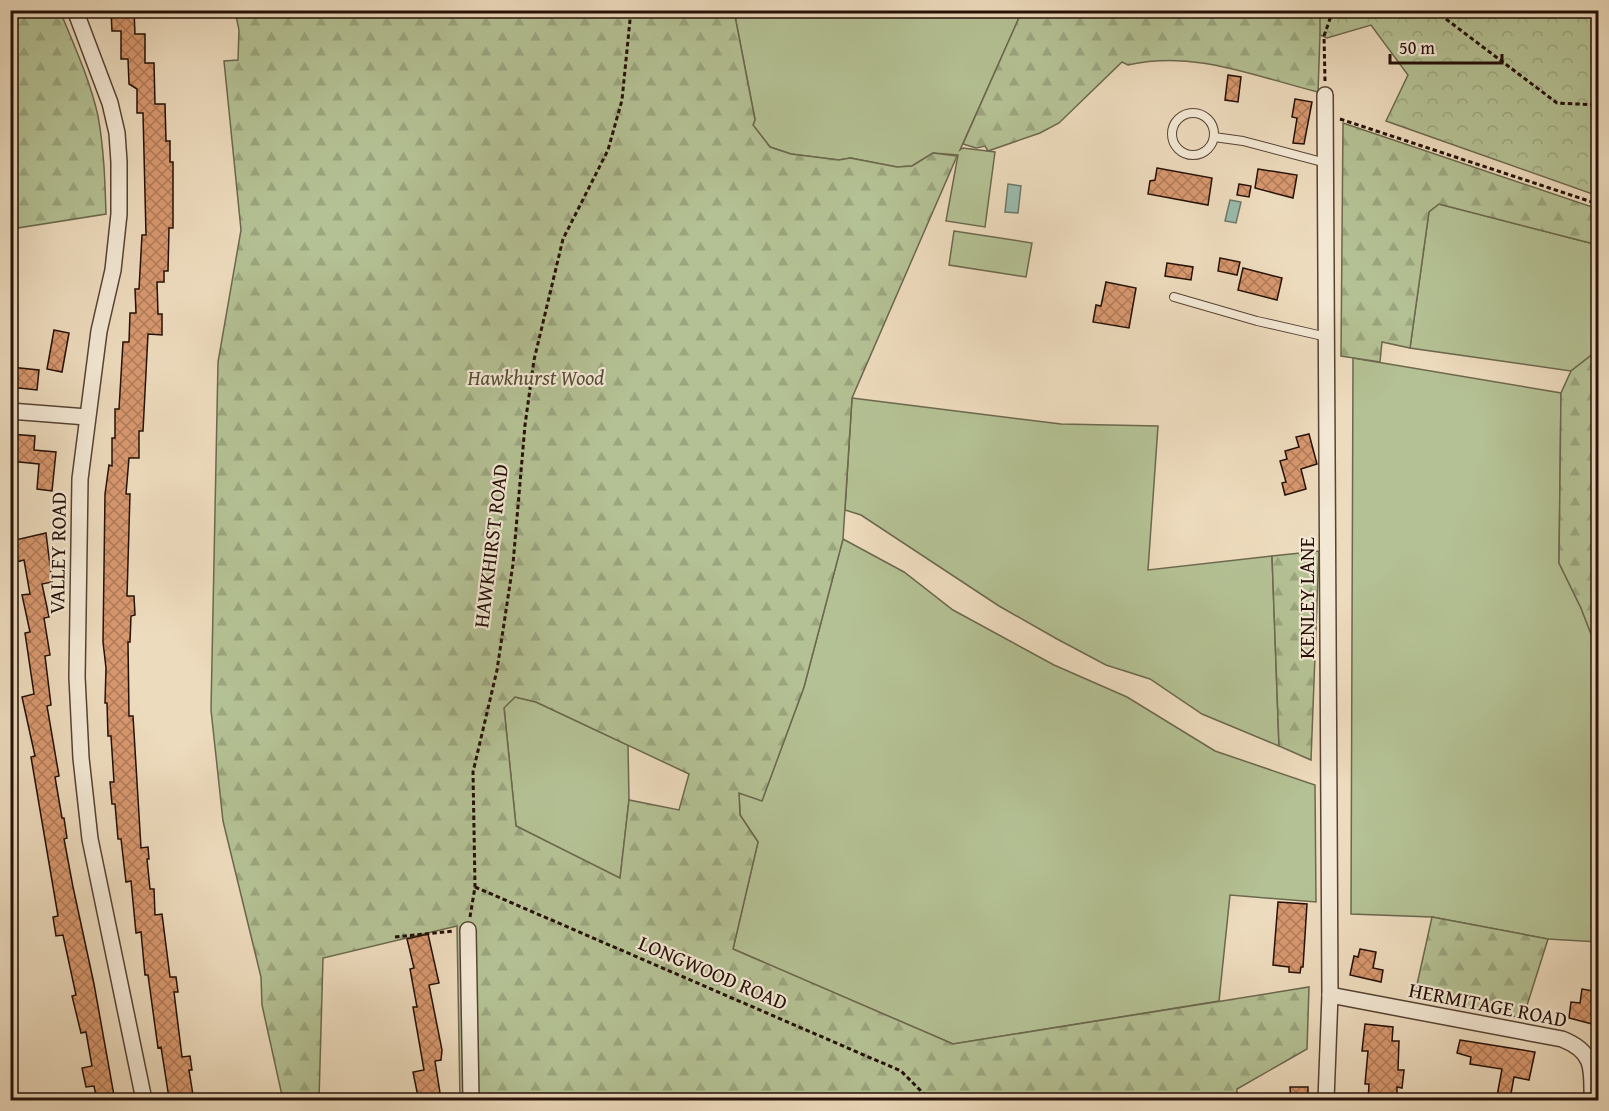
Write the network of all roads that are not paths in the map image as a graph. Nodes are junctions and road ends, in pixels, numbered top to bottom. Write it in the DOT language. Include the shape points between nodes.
graph roads {
  1 [pos="75,10"];
  2 [pos="1325,95"];
  3 [pos="1214,137"];
  4 [pos="1326,163"];
  5 [pos="1174,297"];
  6 [pos="1327,337"];
  7 [pos="10,411"];
  8 [pos="87,417"];
  9 [pos="468,930"];
  10 [pos="1330,995"];
  11 [pos="144,1101"];
  12 [pos="471,1101"];
  13 [pos="1326,1101"];
  14 [pos="1592,1101"];
  1 -- 8 [label="street, VALLEY ROAD" via="110,103 119,162 113,270 99,331"];
  2 -- 4 [label="street, KENLEY LANE"];
  3 -- 3 [label="lane" via="1203,153 1190,155 1175,144 1173,131 1179,118 1193,113 1211,123"];
  3 -- 4 [label="lane"];
  4 -- 6 [label="street, KENLEY LANE"];
  5 -- 6 [label="lane"];
  6 -- 10 [label="street, KENLEY LANE"];
  7 -- 8 [label="street"];
  8 -- 11 [label="street, VALLEY ROAD" via="77,552 81,758 90,839"];
  9 -- 12 [label="street"];
  10 -- 13 [label="street, KENLEY LANE"];
  10 -- 14 [label="street, HERMITAGE ROAD" via="1562,1039 1580,1046 1588,1056 1592,1074"];
}
